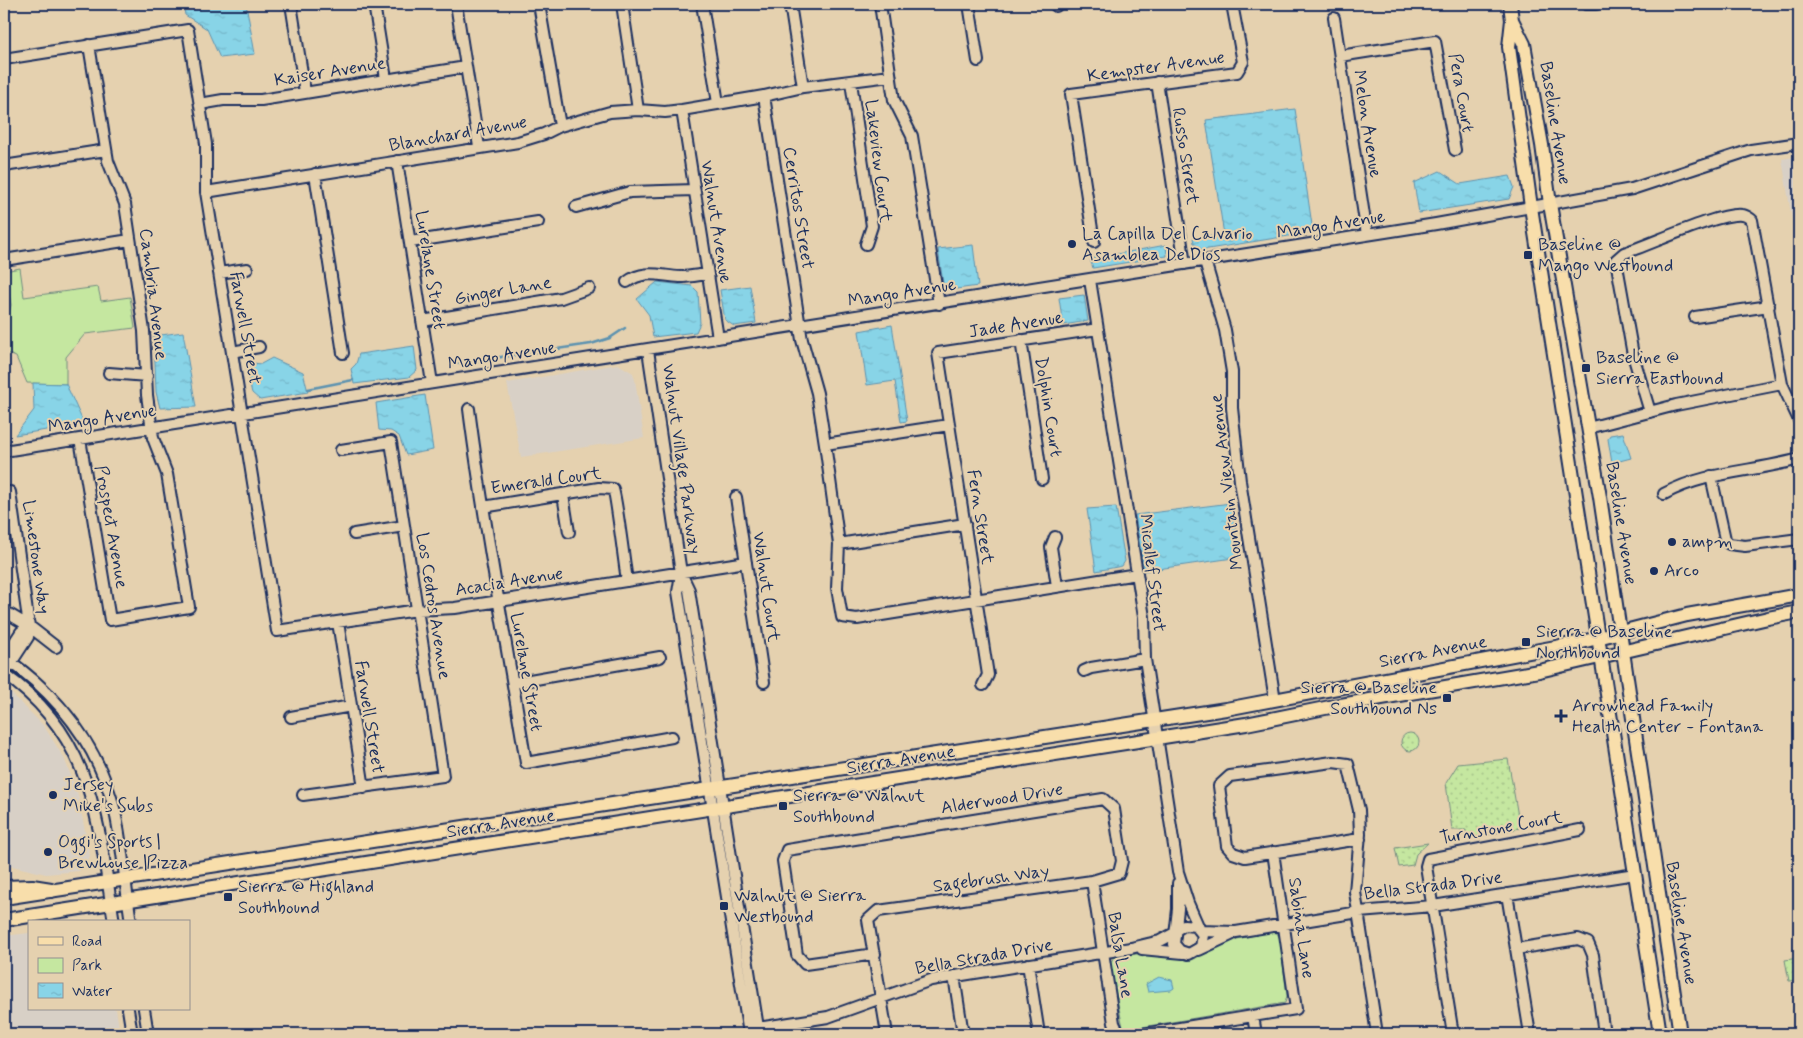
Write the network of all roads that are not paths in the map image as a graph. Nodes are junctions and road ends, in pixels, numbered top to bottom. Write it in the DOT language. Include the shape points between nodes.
graph roads {
  1 [pos="291,4"];
  2 [pos="374,4"];
  3 [pos="456,4"];
  4 [pos="539,4"];
  5 [pos="622,4"];
  6 [pos="702,4"];
  7 [pos="790,4"];
  8 [pos="880,4"];
  9 [pos="969,4"];
  10 [pos="1232,4"];
  11 [pos="1510,4"];
  12 [pos="1334,18"];
  13 [pos="1512,20"];
  14 [pos="89,45"];
  15 [pos="1340,56"];
  16 [pos="4,59"];
  17 [pos="978,61"];
  18 [pos="466,67"];
  19 [pos="890,76"];
  20 [pos="386,79"];
  21 [pos="851,82"];
  22 [pos="1157,82"];
  23 [pos="803,87"];
  24 [pos="305,92"];
  25 [pos="764,96"];
  26 [pos="718,103"];
  27 [pos="200,104"];
  28 [pos="638,110"];
  29 [pos="682,110"];
  30 [pos="560,126"];
  31 [pos="1799,142"];
  32 [pos="479,147"];
  33 [pos="106,150"];
  34 [pos="1455,150"];
  35 [pos="397,161"];
  36 [pos="4,166"];
  37 [pos="315,174"];
  38 [pos="694,190"];
  39 [pos="206,192"];
  40 [pos="1550,204"];
  41 [pos="576,207"];
  42 [pos="1531,207"];
  43 [pos="538,222"];
  44 [pos="1367,236"];
  45 [pos="130,240"];
  46 [pos="410,242"];
  47 [pos="1094,242"];
  48 [pos="866,244"];
  49 [pos="4,260"];
  50 [pos="1205,261"];
  51 [pos="1185,264"];
  52 [pos="247,269"];
  53 [pos="219,273"];
  54 [pos="707,274"];
  55 [pos="1090,280"];
  56 [pos="627,282"];
  57 [pos="589,288"];
  58 [pos="939,304"];
  59 [pos="1769,306"];
  60 [pos="1695,317"];
  61 [pos="422,321"];
  62 [pos="800,326"];
  63 [pos="1098,329"];
  64 [pos="718,338"];
  65 [pos="1021,340"];
  66 [pos="259,347"];
  67 [pos="648,350"];
  68 [pos="232,352"];
  69 [pos="343,353"];
  70 [pos="938,353"];
  71 [pos="109,374"];
  72 [pos="147,376"];
  73 [pos="432,383"];
  74 [pos="1782,384"];
  75 [pos="469,410"];
  76 [pos="243,412"];
  77 [pos="1650,412"];
  78 [pos="1799,420"];
  79 [pos="949,425"];
  80 [pos="151,427"];
  81 [pos="1588,428"];
  82 [pos="80,439"];
  83 [pos="825,444"];
  84 [pos="341,450"];
  85 [pos="4,451"];
  86 [pos="1799,460"];
  87 [pos="1712,476"];
  88 [pos="1042,479"];
  89 [pos="7,492"];
  90 [pos="1664,494"];
  91 [pos="563,495"];
  92 [pos="736,496"];
  93 [pos="483,507"];
  94 [pos="965,524"];
  95 [pos="404,526"];
  96 [pos="569,532"];
  97 [pos="354,534"];
  98 [pos="1055,537"];
  99 [pos="1799,539"];
  100 [pos="839,544"];
  101 [pos="746,562"];
  102 [pos="681,573"];
  103 [pos="1138,574"];
  104 [pos="627,581"];
  105 [pos="1056,586"];
  106 [pos="1799,595"];
  107 [pos="976,598"];
  108 [pos="497,600"];
  109 [pos="417,610"];
  110 [pos="4,611"];
  111 [pos="1799,612"];
  112 [pos="110,620"];
  113 [pos="338,622"];
  114 [pos="30,626"];
  115 [pos="277,631"];
  116 [pos="1620,632"];
  117 [pos="1597,638"];
  118 [pos="56,647"];
  119 [pos="1622,652"];
  120 [pos="660,657"];
  121 [pos="1600,657"];
  122 [pos="6,659"];
  123 [pos="1145,659"];
  124 [pos="1084,671"];
  125 [pos="4,674"];
  126 [pos="764,682"];
  127 [pos="513,683"];
  128 [pos="983,685"];
  129 [pos="1275,700"];
  130 [pos="351,706"];
  131 [pos="292,717"];
  132 [pos="1155,721"];
  133 [pos="672,738"];
  134 [pos="1158,738"];
  135 [pos="364,788"];
  136 [pos="716,789"];
  137 [pos="303,795"];
  138 [pos="718,807"];
  139 [pos="1580,830"];
  140 [pos="1360,839"];
  141 [pos="1273,852"];
  142 [pos="1178,872"];
  143 [pos="1120,873"];
  144 [pos="1635,874"];
  145 [pos="125,878"];
  146 [pos="108,881"];
  147 [pos="1092,881"];
  148 [pos="4,888"];
  149 [pos="51,890"];
  150 [pos="1507,894"];
  151 [pos="4,898"];
  152 [pos="128,900"];
  153 [pos="111,903"];
  154 [pos="1433,906"];
  155 [pos="1359,912"];
  156 [pos="4,920"];
  157 [pos="114,920"];
  158 [pos="131,920"];
  159 [pos="1285,925"];
  160 [pos="1200,930"];
  161 [pos="1176,931"];
  162 [pos="1236,932"];
  163 [pos="1131,948"];
  164 [pos="1516,949"];
  165 [pos="1198,950"];
  166 [pos="1103,953"];
  167 [pos="875,954"];
  168 [pos="1184,954"];
  169 [pos="1028,964"];
  170 [pos="954,976"];
  171 [pos="881,999"];
  172 [pos="128,1010"];
  173 [pos="144,1010"];
  174 [pos="1253,1016"];
  175 [pos="1203,1029"];
  176 [pos="758,1031"];
  177 [pos="132,1034"];
  178 [pos="148,1034"];
  179 [pos="749,1034"];
  180 [pos="886,1034"];
  181 [pos="963,1034"];
  182 [pos="1039,1034"];
  183 [pos="1119,1034"];
  184 [pos="1122,1034"];
  185 [pos="1149,1034"];
  186 [pos="1256,1034"];
  187 [pos="1378,1034"];
  188 [pos="1453,1034"];
  189 [pos="1530,1034"];
  190 [pos="1605,1034"];
  191 [pos="1660,1034"];
  192 [pos="1680,1034"];
  1 -- 24 [label="street"];
  2 -- 20 [label="street"];
  3 -- 18 [label="street"];
  4 -- 30 [label="street"];
  5 -- 28 [label="street"];
  6 -- 26 [label="street"];
  7 -- 23 [label="street"];
  8 -- 19 [label="street"];
  9 -- 17 [label="street"];
  10 -- 22 [label="street, Kempster Avenue" via="1243,66 1236,72"];
  11 -- 13 [label="main road, Baseline Avenue"];
  12 -- 15 [label="street, Melon Avenue"];
  13 -- 40 [label="main road, Baseline Avenue" via="1524,44"];
  13 -- 42 [label="main road, Baseline Avenue" via="1509,47"];
  14 -- 16 [label="street"];
  14 -- 27 [label="street, Farwell Street" via="188,30"];
  14 -- 33 [label="street, Cambria Avenue"];
  15 -- 34 [label="street, Pera Court" via="1435,41"];
  15 -- 44 [label="street, Melon Avenue"];
  18 -- 20 [label="street, Kaiser Avenue"];
  18 -- 32 [label="street"];
  19 -- 21 [label="street, Blanchard Avenue"];
  19 -- 58 [label="street" via="896,106 912,136"];
  20 -- 24 [label="street, Kaiser Avenue"];
  21 -- 23 [label="street, Blanchard Avenue"];
  21 -- 48 [label="street, Lakeview Court" via="872,226"];
  22 -- 47 [label="street, Kempster Avenue" via="1071,94"];
  22 -- 51 [label="street, Russo Street"];
  23 -- 25 [label="street, Blanchard Avenue"];
  24 -- 27 [label="street, Kaiser Avenue" via="262,100 223,100"];
  25 -- 26 [label="street, Blanchard Avenue"];
  25 -- 62 [label="street, Cerritos Street"];
  26 -- 29 [label="street, Blanchard Avenue"];
  27 -- 39 [label="street, Farwell Street" via="207,153"];
  28 -- 29 [label="street, Blanchard Avenue"];
  28 -- 30 [label="street, Blanchard Avenue" via="610,112"];
  29 -- 38 [label="street, Walnut Avenue"];
  30 -- 32 [label="street, Blanchard Avenue" via="530,139"];
  31 -- 40 [label="street, Mango Avenue" via="1751,150 1632,189"];
  32 -- 35 [label="street, Blanchard Avenue"];
  33 -- 36 [label="street"];
  33 -- 45 [label="street, Cambria Avenue" via="123,196"];
  35 -- 37 [label="street, Blanchard Avenue"];
  35 -- 46 [label="street, Lurelane Street"];
  37 -- 39 [label="street, Blanchard Avenue"];
  37 -- 69 [label="street"];
  38 -- 41 [label="street" via="630,192"];
  38 -- 54 [label="street, Walnut Avenue"];
  39 -- 53 [label="street, Farwell Street"];
  40 -- 42 [label="street, Mango Avenue"];
  40 -- 81 [label="main road, Baseline Avenue"];
  42 -- 44 [label="street, Mango Avenue"];
  42 -- 117 [label="main road, Baseline Avenue"];
  43 -- 46 [label="street"];
  44 -- 50 [label="street, Mango Avenue"];
  45 -- 49 [label="street"];
  45 -- 72 [label="street, Cambria Avenue" via="144,331"];
  46 -- 61 [label="street, Lurelane Street"];
  50 -- 51 [label="street, Mango Avenue"];
  50 -- 129 [label="street, Mountain View Avenue" via="1225,330 1232,372 1232,408 1240,481"];
  51 -- 55 [label="street, Mango Avenue"];
  52 -- 53 [label="street"];
  53 -- 68 [label="street, Farwell Street"];
  54 -- 56 [label="street" via="681,277 646,273"];
  54 -- 64 [label="street, Walnut Avenue"];
  55 -- 58 [label="street, Mango Avenue"];
  55 -- 63 [label="street, Micallef Street"];
  57 -- 61 [label="street, Ginger Lane" via="561,298"];
  58 -- 62 [label="street, Mango Avenue"];
  59 -- 60 [label="street"];
  59 -- 74 [label="street"];
  59 -- 77 [label="street" via="1752,220 1746,216 1731,215 1702,224 1624,253 1616,260 1633,355"];
  61 -- 73 [label="street, Lurelane Street"];
  62 -- 64 [label="street, Mango Avenue"];
  62 -- 83 [label="street, Cerritos Street" via="804,352 817,393"];
  63 -- 65 [label="street, Jade Avenue"];
  63 -- 103 [label="street, Micallef Street"];
  64 -- 67 [label="street, Mango Avenue"];
  65 -- 70 [label="street, Jade Avenue"];
  65 -- 88 [label="street, Dolphin Court"];
  66 -- 68 [label="street"];
  67 -- 73 [label="street, Mango Avenue"];
  67 -- 102 [label="street, Walnut Village Parkway"];
  68 -- 76 [label="street, Farwell Street"];
  70 -- 79 [label="street, Fern Street"];
  71 -- 72 [label="street"];
  72 -- 80 [label="street, Cambria Avenue"];
  73 -- 76 [label="street, Mango Avenue"];
  74 -- 77 [label="street"];
  74 -- 78 [label="street"];
  75 -- 93 [label="street, Lurelane Street"];
  76 -- 80 [label="street, Mango Avenue"];
  76 -- 115 [label="street, Farwell Street"];
  77 -- 81 [label="street"];
  79 -- 83 [label="street"];
  79 -- 94 [label="street, Fern Street"];
  80 -- 82 [label="street, Mango Avenue"];
  80 -- 112 [label="street, Cambria Avenue" via="167,474 189,608"];
  81 -- 116 [label="main road, Baseline Avenue"];
  82 -- 85 [label="street, Mango Avenue"];
  82 -- 112 [label="street, Prospect Avenue"];
  83 -- 100 [label="street, Cerritos Street"];
  84 -- 95 [label="street, Los Cedros Avenue" via="391,442"];
  86 -- 87 [label="street"];
  87 -- 90 [label="street"];
  87 -- 99 [label="street" via="1725,539 1729,544 1745,546"];
  89 -- 114 [label="street, Limestone Way"];
  91 -- 93 [label="street, Emerald Court"];
  91 -- 96 [label="street"];
  91 -- 104 [label="street, Emerald Court" via="599,488 616,492"];
  92 -- 101 [label="street, Walnut Court"];
  93 -- 108 [label="street, Lurelane Street"];
  94 -- 100 [label="street"];
  94 -- 107 [label="street, Fern Street"];
  95 -- 97 [label="street"];
  95 -- 109 [label="street, Los Cedros Avenue"];
  98 -- 105 [label="street" via="1051,547"];
  100 -- 107 [label="street" via="837,588 840,612 846,619"];
  101 -- 102 [label="street, Acacia Avenue"];
  101 -- 126 [label="street, Walnut Court"];
  102 -- 104 [label="street, Acacia Avenue"];
  102 -- 136 [label="street, Walnut Village Parkway" via="689,590"];
  103 -- 105 [label="street"];
  103 -- 123 [label="street, Micallef Street"];
  104 -- 108 [label="street, Acacia Avenue"];
  105 -- 107 [label="street"];
  106 -- 116 [label="main road, Sierra Avenue" via="1687,615"];
  107 -- 128 [label="street, Fern Street" via="988,675"];
  108 -- 109 [label="street, Acacia Avenue" via="455,608"];
  108 -- 127 [label="street, Lurelane Street"];
  109 -- 113 [label="street, Acacia Avenue"];
  109 -- 135 [label="street, Los Cedros Avenue" via="443,776"];
  110 -- 114 [label="street"];
  111 -- 119 [label="main road, Sierra Avenue"];
  113 -- 115 [label="street, Acacia Avenue"];
  113 -- 130 [label="street, Farwell Street"];
  114 -- 118 [label="street"];
  114 -- 122 [label="street" via="21,632"];
  116 -- 117 [label="main road, Sierra Avenue"];
  116 -- 119 [label="main road, Baseline Avenue"];
  117 -- 121 [label="main road, Baseline Avenue"];
  117 -- 129 [label="main road, Sierra Avenue"];
  119 -- 121 [label="main road, Sierra Avenue"];
  119 -- 192 [label="main road, Baseline Avenue"];
  120 -- 127 [label="street"];
  121 -- 134 [label="main road, Sierra Avenue" via="1511,677"];
  121 -- 144 [label="main road, Baseline Avenue"];
  122 -- 125 [label="street"];
  122 -- 145 [label="street" via="55,700 85,738 107,784"];
  123 -- 124 [label="street"];
  123 -- 132 [label="street, Micallef Street"];
  125 -- 146 [label="street" via="27,692 52,719 78,762 95,807"];
  127 -- 133 [label="street, Lurelane Street" via="526,763"];
  129 -- 132 [label="main road, Sierra Avenue"];
  130 -- 131 [label="street"];
  130 -- 135 [label="street, Farwell Street"];
  132 -- 134 [label="street, Micallef Street"];
  132 -- 136 [label="main road, Sierra Avenue"];
  134 -- 138 [label="main road, Sierra Avenue"];
  134 -- 142 [label="street, Micallef Street"];
  135 -- 137 [label="street"];
  136 -- 138 [label="street, Walnut Village Parkway"];
  136 -- 145 [label="main road, Sierra Avenue"];
  138 -- 152 [label="main road, Sierra Avenue"];
  138 -- 176 [label="street"];
  138 -- 179 [label="street"];
  139 -- 154 [label="street, Turnstone Court" via="1428,859 1426,866"];
  140 -- 141 [label="street"];
  140 -- 141 [label="street" via="1359,810 1348,764 1333,762 1230,776 1219,786 1227,846 1233,853 1245,857"];
  140 -- 155 [label="street" via="1355,892"];
  141 -- 159 [label="street, Sabina Lane"];
  142 -- 160 [label="street, Micallef Street"];
  142 -- 161 [label="street, Micallef Street"];
  143 -- 147 [label="street, Sagebrush Way"];
  143 -- 167 [label="street, Alderwood Drive" via="1122,862 1114,809 1103,799 788,850 783,861 797,955 805,964"];
  144 -- 150 [label="street, Bella Strada Drive"];
  144 -- 191 [label="main road, Baseline Avenue"];
  145 -- 146 [label="main road, Sierra Avenue"];
  145 -- 152 [label="street"];
  146 -- 149 [label="main road, Sierra Avenue"];
  146 -- 153 [label="street"];
  147 -- 166 [label="street, Balsa Lane"];
  147 -- 167 [label="street, Sagebrush Way" via="878,911 868,920"];
  148 -- 149 [label="highway"];
  149 -- 151 [label="main road, Sierra Avenue"];
  150 -- 154 [label="street, Bella Strada Drive"];
  150 -- 164 [label="street"];
  152 -- 153 [label="main road, Sierra Avenue"];
  152 -- 158 [label="street"];
  153 -- 156 [label="main road, Sierra Avenue"];
  153 -- 157 [label="street"];
  154 -- 155 [label="street, Bella Strada Drive"];
  154 -- 188 [label="street"];
  155 -- 159 [label="street, Bella Strada Drive"];
  155 -- 187 [label="street"];
  159 -- 162 [label="street, Bella Strada Drive"];
  159 -- 174 [label="street, Sabina Lane" via="1296,1009"];
  160 -- 161 [label="street" via="1188,924"];
  160 -- 162 [label="street, Bella Strada Drive"];
  160 -- 165 [label="street" via="1203,943"];
  161 -- 163 [label="street, Bella Strada Drive" via="1160,941"];
  161 -- 168 [label="street" via="1174,944"];
  162 -- 165 [label="street, Bella Strada Drive"];
  163 -- 166 [label="street, Bella Strada Drive"];
  163 -- 168 [label="street, Bella Strada Drive"];
  164 -- 189 [label="street"];
  164 -- 190 [label="street" via="1578,939 1588,943 1593,955"];
  165 -- 168 [label="street"];
  166 -- 169 [label="street, Bella Strada Drive"];
  166 -- 183 [label="street, Balsa Lane" via="1114,1023"];
  167 -- 171 [label="street"];
  169 -- 170 [label="street, Bella Strada Drive"];
  169 -- 182 [label="street"];
  170 -- 171 [label="street, Bella Strada Drive" via="931,980"];
  170 -- 181 [label="street"];
  171 -- 176 [label="street, Bella Strada Drive" via="828,1017"];
  171 -- 180 [label="street"];
  172 -- 177 [label="street"];
  173 -- 178 [label="street"];
  174 -- 175 [label="street"];
  174 -- 186 [label="street"];
  175 -- 185 [label="street"];
  183 -- 184 [label="street"];
}
